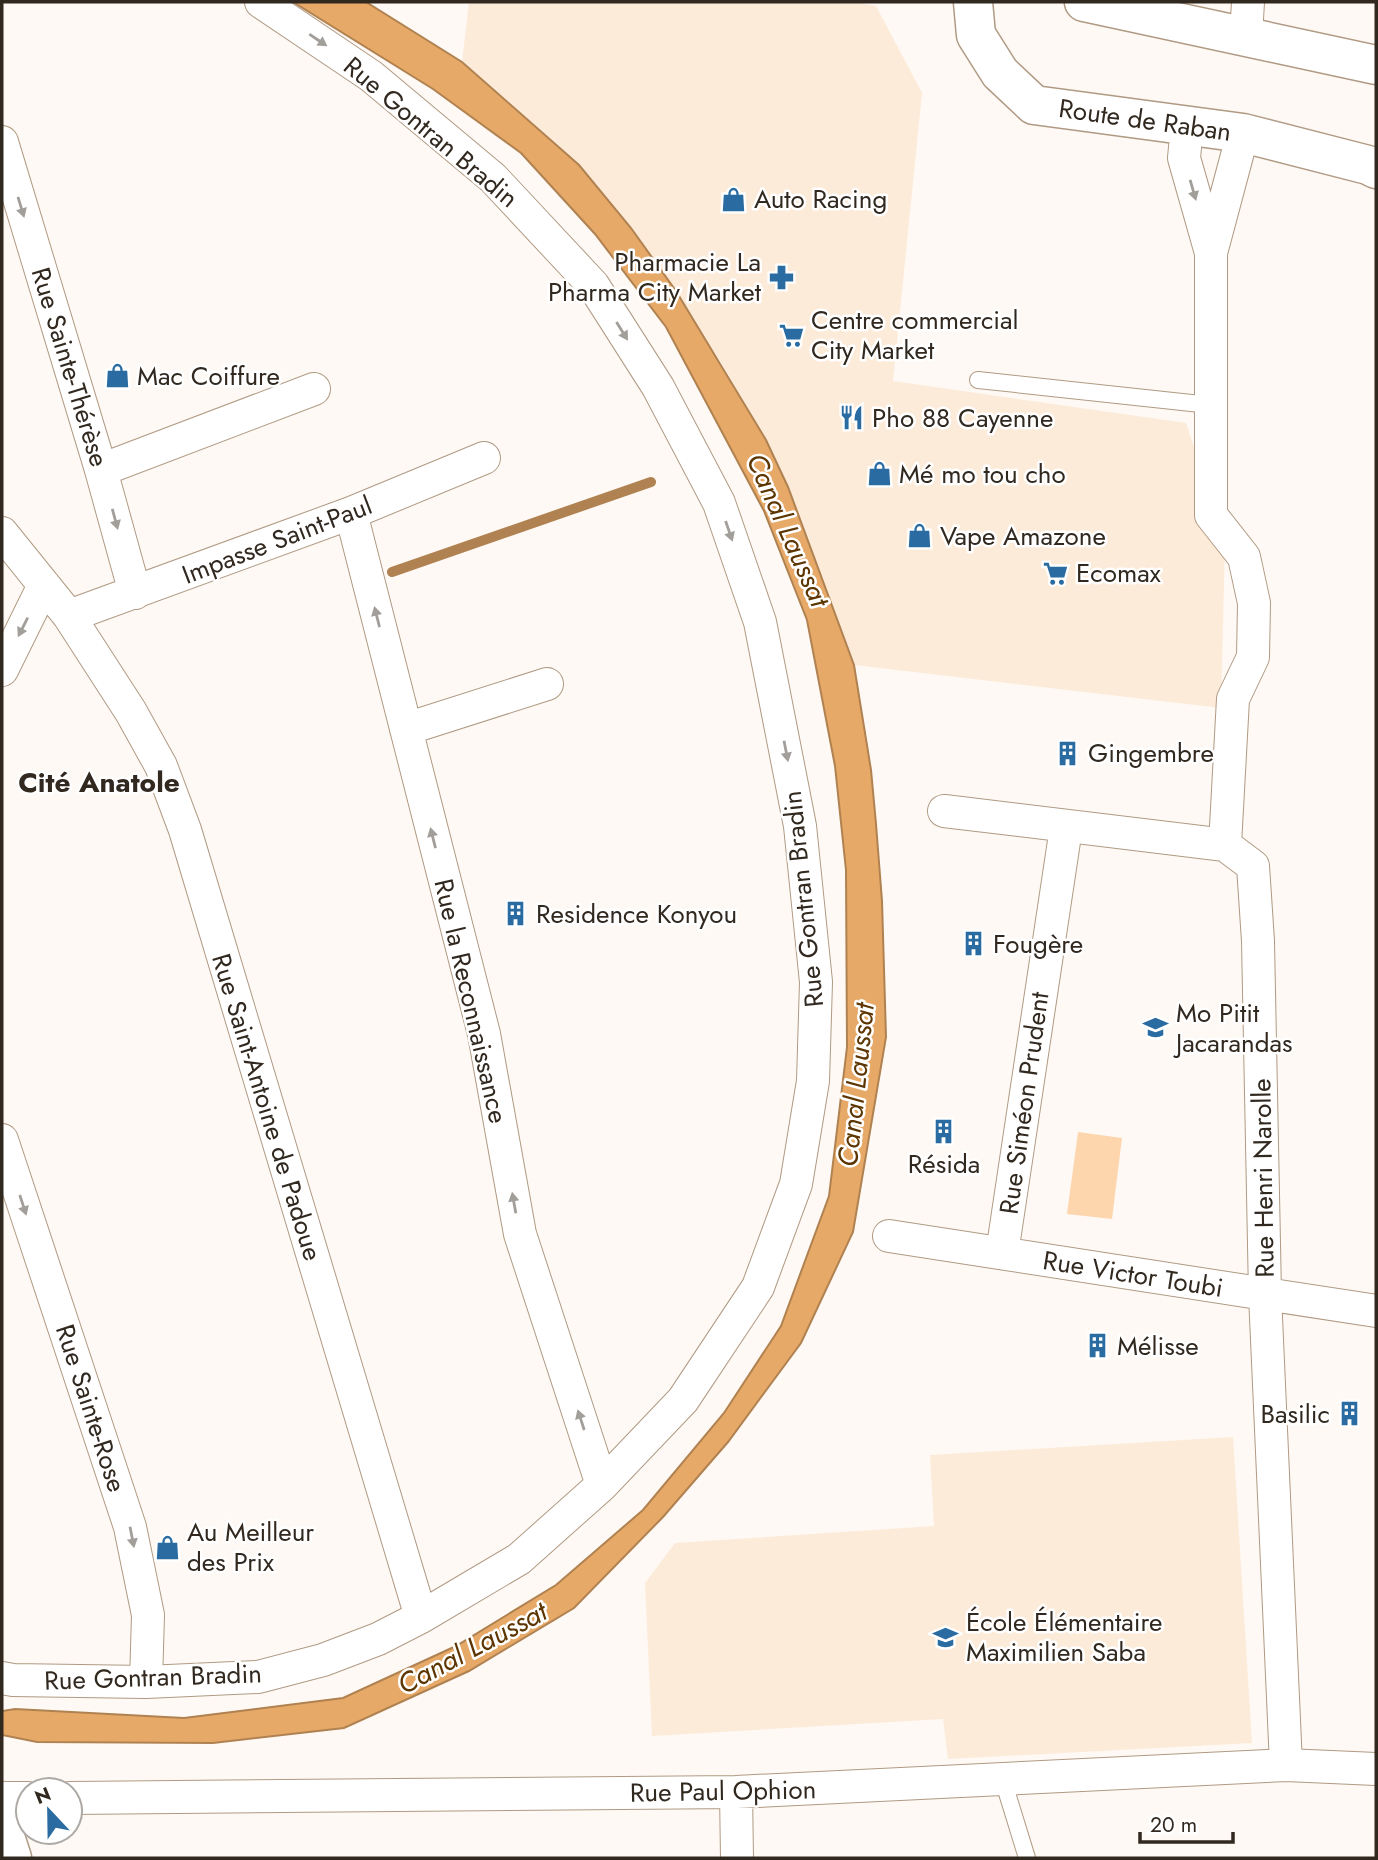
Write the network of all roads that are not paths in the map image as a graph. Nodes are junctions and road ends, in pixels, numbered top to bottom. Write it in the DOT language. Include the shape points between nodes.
graph roads {
  1 [pos="261,2"];
  2 [pos="973,2"];
  3 [pos="1084,2"];
  4 [pos="1247,19"];
  5 [pos="1376,65"];
  6 [pos="1187,126"];
  7 [pos="1242,133"];
  8 [pos="2,142"];
  9 [pos="1376,169"];
  10 [pos="1211,253"];
  11 [pos="978,380"];
  12 [pos="314,389"];
  13 [pos="1210,405"];
  14 [pos="484,458"];
  15 [pos="101,470"];
  16 [pos="351,513"];
  17 [pos="2,533"];
  18 [pos="44,585"];
  19 [pos="135,593"];
  20 [pos="69,615"];
  21 [pos="2,670"];
  22 [pos="547,684"];
  23 [pos="405,729"];
  24 [pos="944,811"];
  25 [pos="1066,828"];
  26 [pos="1225,845"];
  27 [pos="2,1140"];
  28 [pos="890,1236"];
  29 [pos="1002,1253"];
  30 [pos="1265,1295"];
  31 [pos="1376,1311"];
  32 [pos="602,1485"];
  33 [pos="421,1617"];
  34 [pos="2,1678"];
  35 [pos="146,1682"];
  36 [pos="1286,1765"];
  37 [pos="1376,1769"];
  38 [pos="1003,1780"];
  39 [pos="736,1792"];
  40 [pos="84,1798"];
  41 [pos="2,1827"];
  42 [pos="12,1858"];
  43 [pos="737,1858"];
  44 [pos="1027,1858"];
  1 -- 32 [label="street, Rue Gontran Bradin, one-way" via="371,76 493,178 593,285 658,387 719,503 760,622 800,826 816,982 813,1081 796,1184 758,1287 683,1400"];
  2 -- 6 [label="street, Route de Raban" via="976,35 1000,73 1034,105"];
  3 -- 4 [label="street"];
  4 -- 5 [label="street"];
  6 -- 7 [label="street, Route de Raban"];
  6 -- 10 [label="street, one-way" via="1184,158"];
  7 -- 9 [label="street, Route de Raban"];
  7 -- 10 [label="street"];
  8 -- 15 [label="street, Rue Sainte-Thérèse, one-way"];
  10 -- 13 [label="street"];
  11 -- 13 [label="lane"];
  12 -- 15 [label="street"];
  13 -- 26 [label="street" via="1211,514 1244,556 1254,603 1253,657 1233,699"];
  14 -- 16 [label="street, Impasse Saint-Paul"];
  15 -- 19 [label="street, Rue Sainte-Thérèse, one-way"];
  16 -- 19 [label="street, Impasse Saint-Paul"];
  23 -- 16 [label="street, Rue la Reconnaissance, one-way"];
  17 -- 18 [label="street, Rue Saint-Antoine de Padoue"];
  18 -- 20 [label="street, Rue Saint-Antoine de Padoue"];
  18 -- 21 [label="street, one-way"];
  19 -- 20 [label="street, Impasse Saint-Paul"];
  20 -- 33 [label="street, Rue Saint-Antoine de Padoue" via="161,766 185,830"];
  22 -- 23 [label="street"];
  32 -- 23 [label="street, Rue la Reconnaissance, one-way" via="520,1234 484,1034"];
  24 -- 25 [label="street"];
  25 -- 26 [label="street"];
  25 -- 29 [label="street, Rue Siméon Prudent"];
  26 -- 30 [label="street, Rue Henri Narolle" via="1253,866"];
  27 -- 35 [label="street, Rue Sainte-Rose, one-way" via="131,1527 148,1615"];
  28 -- 29 [label="street, Rue Victor Toubi"];
  29 -- 30 [label="street, Rue Victor Toubi"];
  30 -- 31 [label="street, Rue Victor Toubi"];
  30 -- 36 [label="street, Rue Henri Narolle"];
  32 -- 33 [label="street, Rue Gontran Bradin" via="519,1559"];
  33 -- 35 [label="street, Rue Gontran Bradin" via="323,1660 258,1677"];
  34 -- 35 [label="street, Rue Gontran Bradin"];
  36 -- 37 [label="street, Rue Paul Ophion"];
  36 -- 38 [label="street, Rue Paul Ophion"];
  38 -- 39 [label="street, Rue Paul Ophion"];
  38 -- 44 [label="lane"];
  39 -- 40 [label="street, Rue Paul Ophion"];
  39 -- 43 [label="street"];
  41 -- 42 [label="street"];
}
